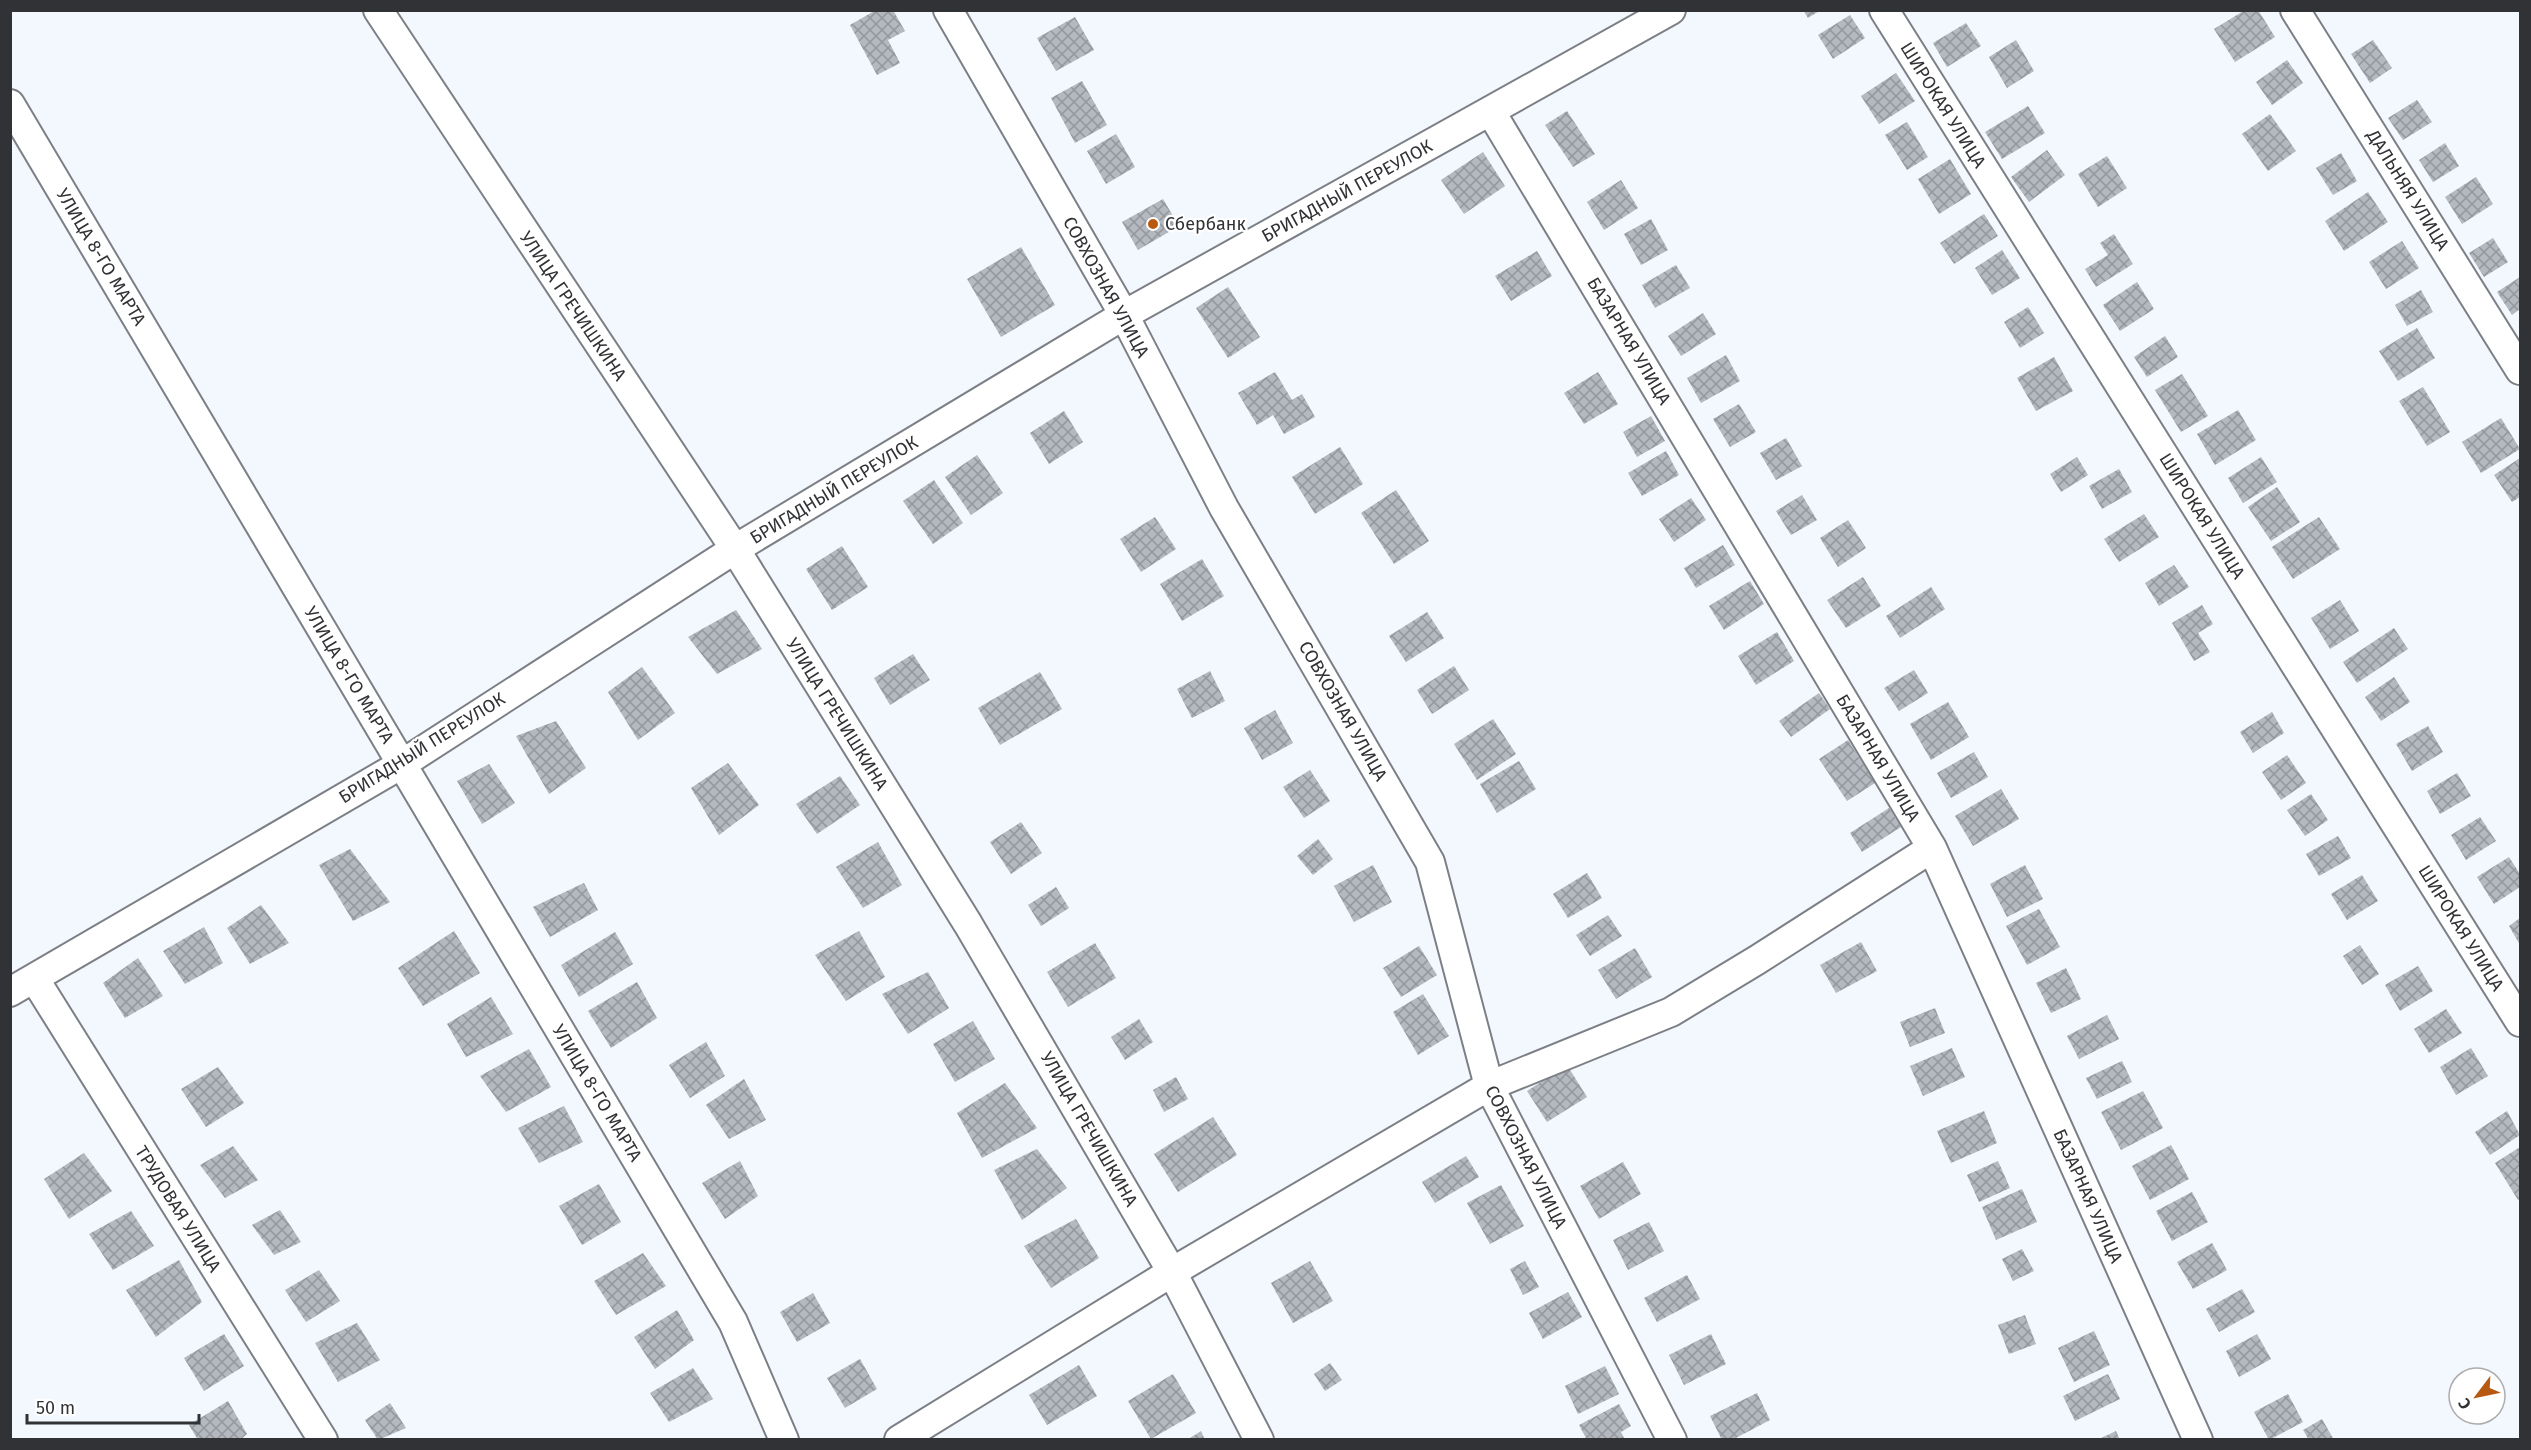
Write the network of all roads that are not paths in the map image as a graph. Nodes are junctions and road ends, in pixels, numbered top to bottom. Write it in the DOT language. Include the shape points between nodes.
graph roads {
  1 [pos="378,10"];
  2 [pos="948,10"];
  3 [pos="1671,10"];
  4 [pos="1884,10"];
  5 [pos="2295,10"];
  6 [pos="10,104"];
  7 [pos="1491,112"];
  8 [pos="1124,315"];
  9 [pos="2520,370"];
  10 [pos="735,549"];
  11 [pos="402,764"];
  12 [pos="1932,848"];
  13 [pos="22,985"];
  14 [pos="2520,1022"];
  15 [pos="1489,1086"];
  16 [pos="1172,1272"];
  17 [pos="323,1440"];
  18 [pos="784,1440"];
  19 [pos="899,1440"];
  20 [pos="1259,1440"];
  21 [pos="1672,1440"];
  22 [pos="2198,1440"];
  1 -- 10 [label="street, УЛИЦА ГРЕЧИШКИНА"];
  2 -- 8 [label="street, СОВХОЗНАЯ УЛИЦА"];
  3 -- 7 [label="street, БРИГАДНЫЙ ПЕРЕУЛОК"];
  4 -- 14 [label="street, ШИРОКАЯ УЛИЦА"];
  5 -- 9 [label="street, ДАЛЬНЯЯ УЛИЦА"];
  6 -- 11 [label="street, УЛИЦА 8-ГО МАРТА"];
  7 -- 8 [label="street, БРИГАДНЫЙ ПЕРЕУЛОК"];
  7 -- 12 [label="street, БАЗАРНАЯ УЛИЦА"];
  8 -- 10 [label="street, БРИГАДНЫЙ ПЕРЕУЛОК"];
  8 -- 15 [label="street, СОВХОЗНАЯ УЛИЦА" via="1224,508 1430,862"];
  10 -- 11 [label="street, БРИГАДНЫЙ ПЕРЕУЛОК"];
  10 -- 16 [label="street, УЛИЦА ГРЕЧИШКИНА" via="968,924"];
  11 -- 13 [label="street, БРИГАДНЫЙ ПЕРЕУЛОК"];
  11 -- 18 [label="street, УЛИЦА 8-ГО МАРТА" via="733,1322"];
  12 -- 15 [label="street" via="1671,1012"];
  12 -- 22 [label="street, БАЗАРНАЯ УЛИЦА"];
  13 -- 17 [label="street, ТРУДОВАЯ УЛИЦА"];
  15 -- 16 [label="street"];
  15 -- 21 [label="street, СОВХОЗНАЯ УЛИЦА"];
  16 -- 19 [label="street"];
  16 -- 20 [label="street, УЛИЦА ГРЕЧИШКИНА"];
}
